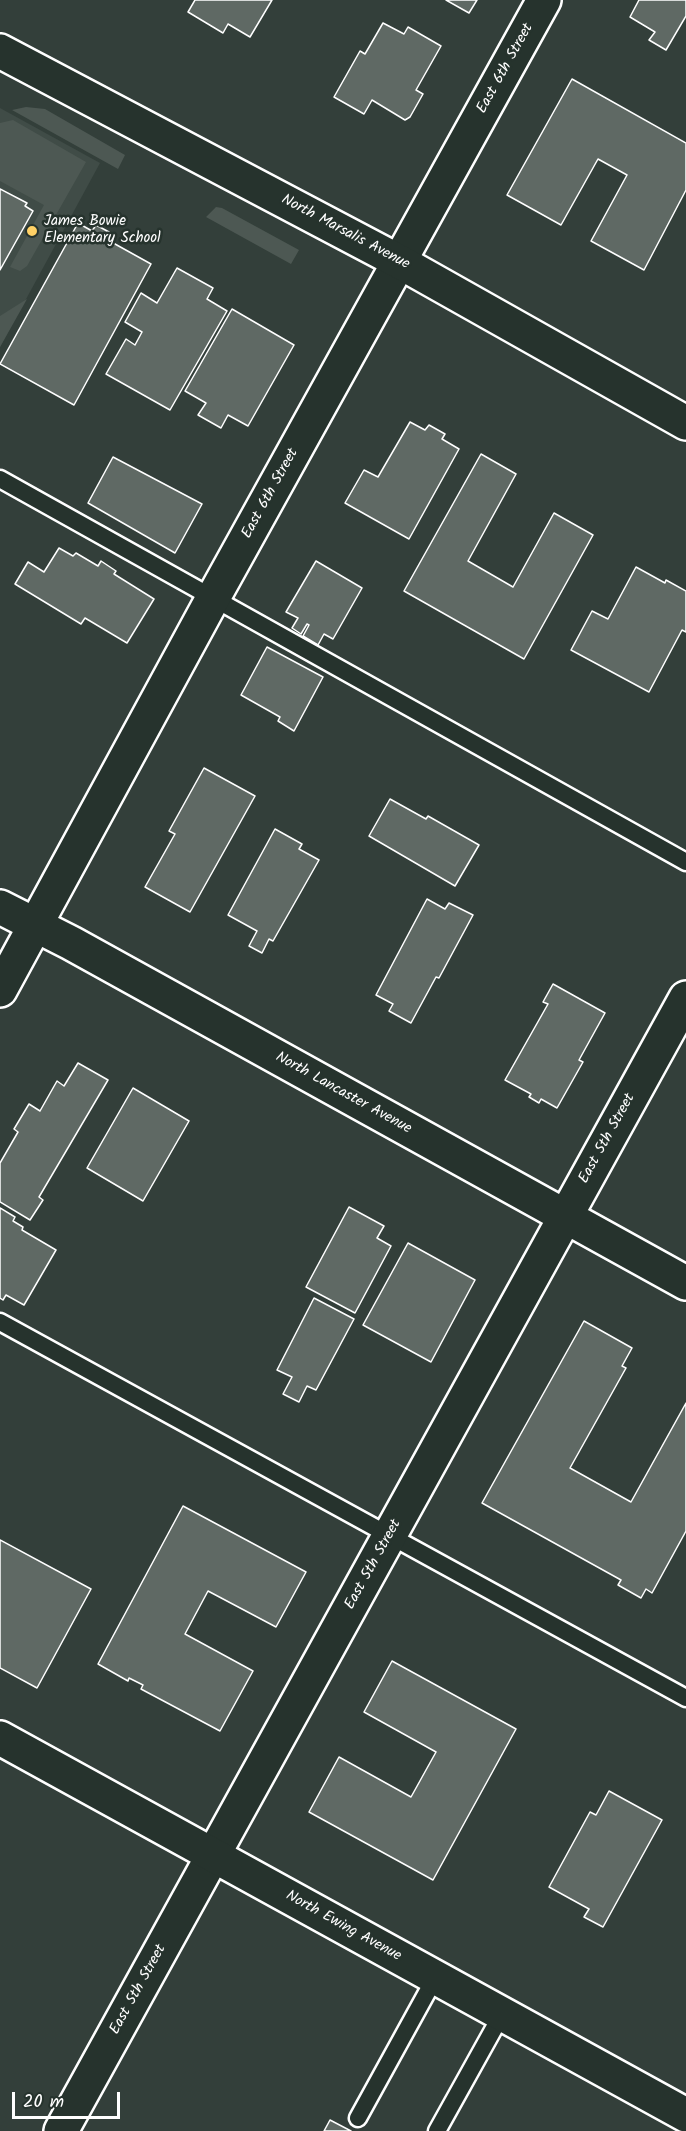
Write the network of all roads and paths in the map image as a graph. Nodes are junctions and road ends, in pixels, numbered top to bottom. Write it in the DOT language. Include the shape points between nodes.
graph roads {
  1 [pos="544,0"];
  2 [pos="0,51"];
  3 [pos="400,262"];
  4 [pos="686,423"];
  5 [pos="0,479"];
  6 [pos="213,598"];
  7 [pos="686,862"];
  8 [pos="0,907"];
  9 [pos="36,926"];
  10 [pos="0,990"];
  11 [pos="686,999"];
  12 [pos="565,1217"];
  13 [pos="686,1283"];
  14 [pos="0,1322"];
  15 [pos="389,1537"];
  16 [pos="686,1698"];
  17 [pos="0,1738"];
  18 [pos="214,1856"];
  19 [pos="435,1978"];
  20 [pos="502,2014"];
  21 [pos="686,2115"];
  22 [pos="358,2118"];
  23 [pos="61,2131"];
  24 [pos="437,2131"];
  1 -- 3 [label="street, East 6th Street"];
  2 -- 3 [label="street, North Marsalis Avenue"];
  3 -- 4 [label="street, North Marsalis Avenue"];
  3 -- 6 [label="street, East 6th Street"];
  5 -- 6 [label="lane"];
  6 -- 7 [label="lane"];
  6 -- 9 [label="street, East 6th Street"];
  8 -- 9 [label="street, North Lancaster Avenue"];
  9 -- 10 [label="street, East 6th Street"];
  9 -- 12 [label="street, North Lancaster Avenue"];
  11 -- 12 [label="street, East 5th Street"];
  12 -- 13 [label="street, North Lancaster Avenue"];
  12 -- 15 [label="street, East 5th Street"];
  14 -- 15 [label="lane"];
  15 -- 16 [label="lane"];
  15 -- 18 [label="street, East 5th Street"];
  17 -- 18 [label="street, North Ewing Avenue"];
  18 -- 19 [label="street, North Ewing Avenue"];
  18 -- 23 [label="street, East 5th Street"];
  19 -- 20 [label="street, North Ewing Avenue"];
  19 -- 22 [label="lane"];
  20 -- 21 [label="street, North Ewing Avenue"];
  20 -- 24 [label="lane"];
}
